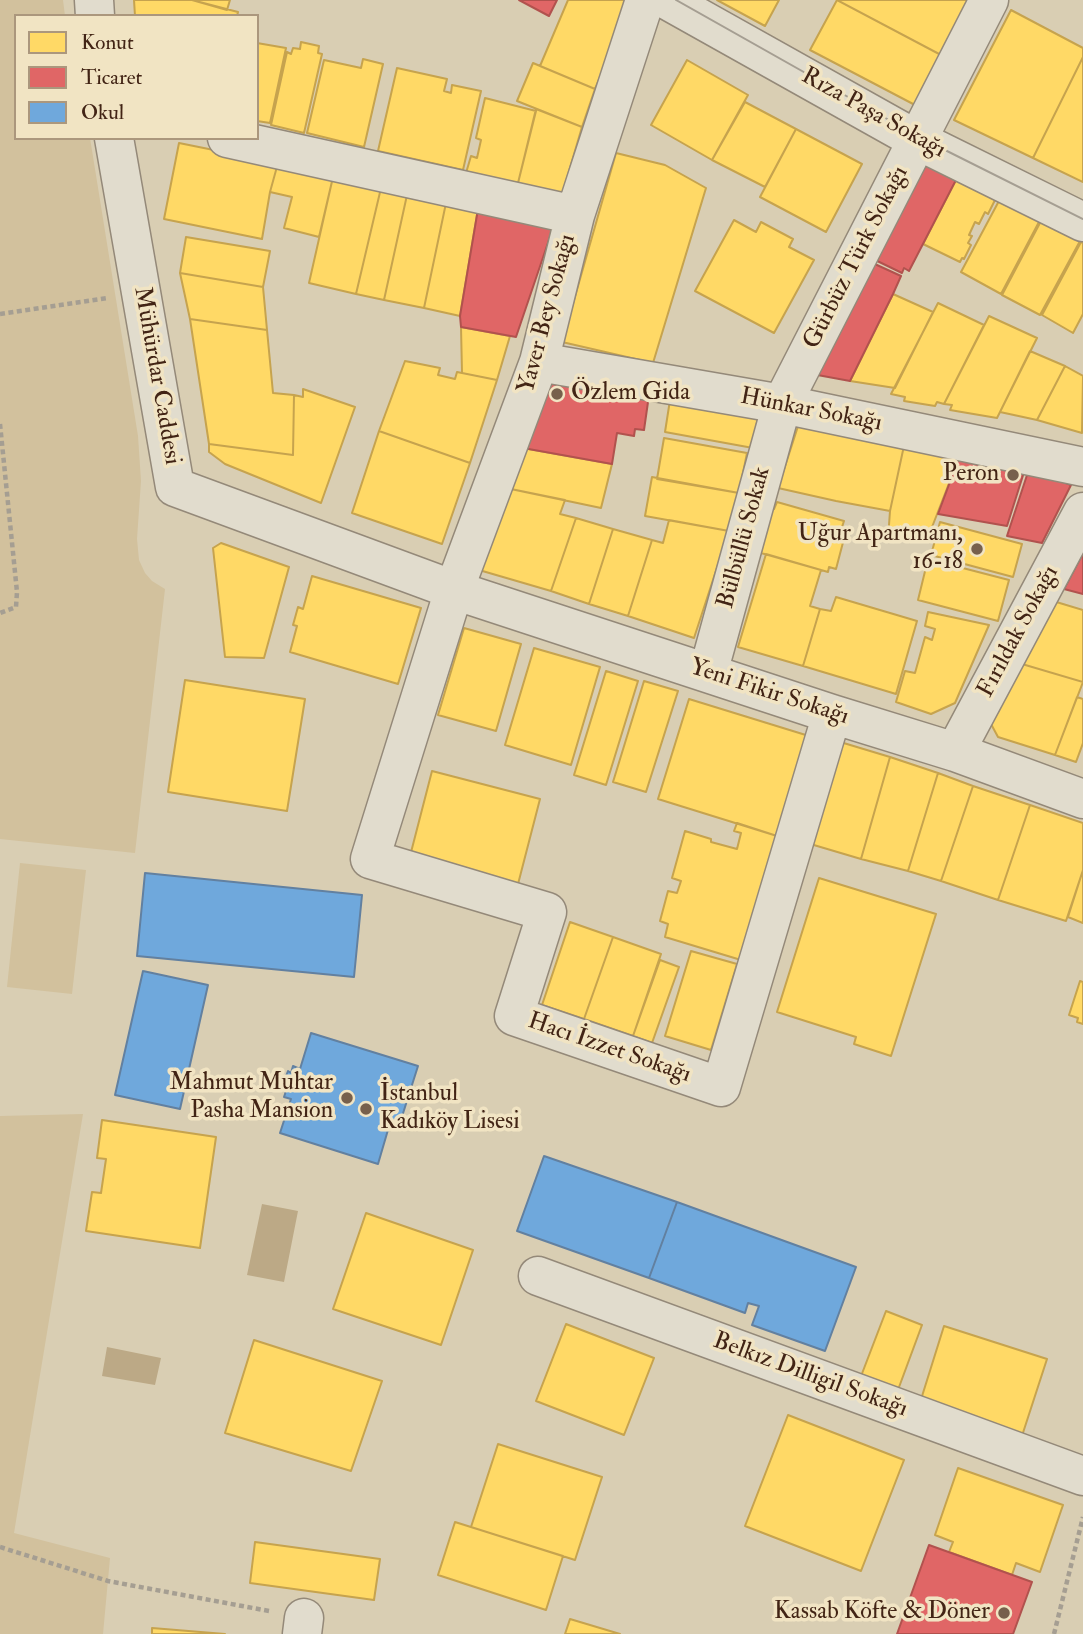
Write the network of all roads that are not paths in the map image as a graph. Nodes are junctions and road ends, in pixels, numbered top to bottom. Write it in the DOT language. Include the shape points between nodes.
graph roads {
  1 [pos="645,0"];
  2 [pos="667,0"];
  3 [pos="989,0"];
  4 [pos="114,140"];
  5 [pos="236,140"];
  6 [pos="917,140"];
  7 [pos="575,215"];
  8 [pos="1083,222"];
  9 [pos="539,362"];
  10 [pos="782,404"];
  11 [pos="1083,467"];
  12 [pos="1083,512"];
  13 [pos="454,590"];
  14 [pos="708,673"];
  15 [pos="832,714"];
  16 [pos="955,752"];
  17 [pos="1083,799"];
  18 [pos="538,1276"];
  19 [pos="1083,1476"];
  1 -- 7 [label="street"];
  2 -- 6 [label="street, Rıza Paşa Sokağı"];
  3 -- 6 [label="street, Gürbüz Türk Sokağı"];
  4 -- 13 [label="street, Mühürdar Caddesi" via="175,487"];
  5 -- 7 [label="street, Yaver Bey Sokağı"];
  6 -- 8 [label="street, Rıza Paşa Sokağı"];
  6 -- 10 [label="street, Gürbüz Türk Sokağı"];
  7 -- 9 [label="street, Yaver Bey Sokağı"];
  9 -- 10 [label="street, Hünkar Sokağı"];
  9 -- 13 [label="street, Yaver Bey Sokağı"];
  10 -- 11 [label="street, Hünkar Sokağı"];
  10 -- 14 [label="street, Bülbüllü Sokak"];
  12 -- 16 [label="street, Fırıldak Sokağı"];
  13 -- 14 [label="street, Yeni Fikir Sokağı"];
  13 -- 15 [label="street, Hacı İzzet Sokağı" via="370,859 547,912 514,1016 721,1087"];
  14 -- 15 [label="street, Yeni Fikir Sokağı"];
  15 -- 16 [label="street, Yeni Fikir Sokağı"];
  16 -- 17 [label="street, Yeni Fikir Sokağı"];
  18 -- 19 [label="street, Belkız Dilligil Sokağı"];
}
